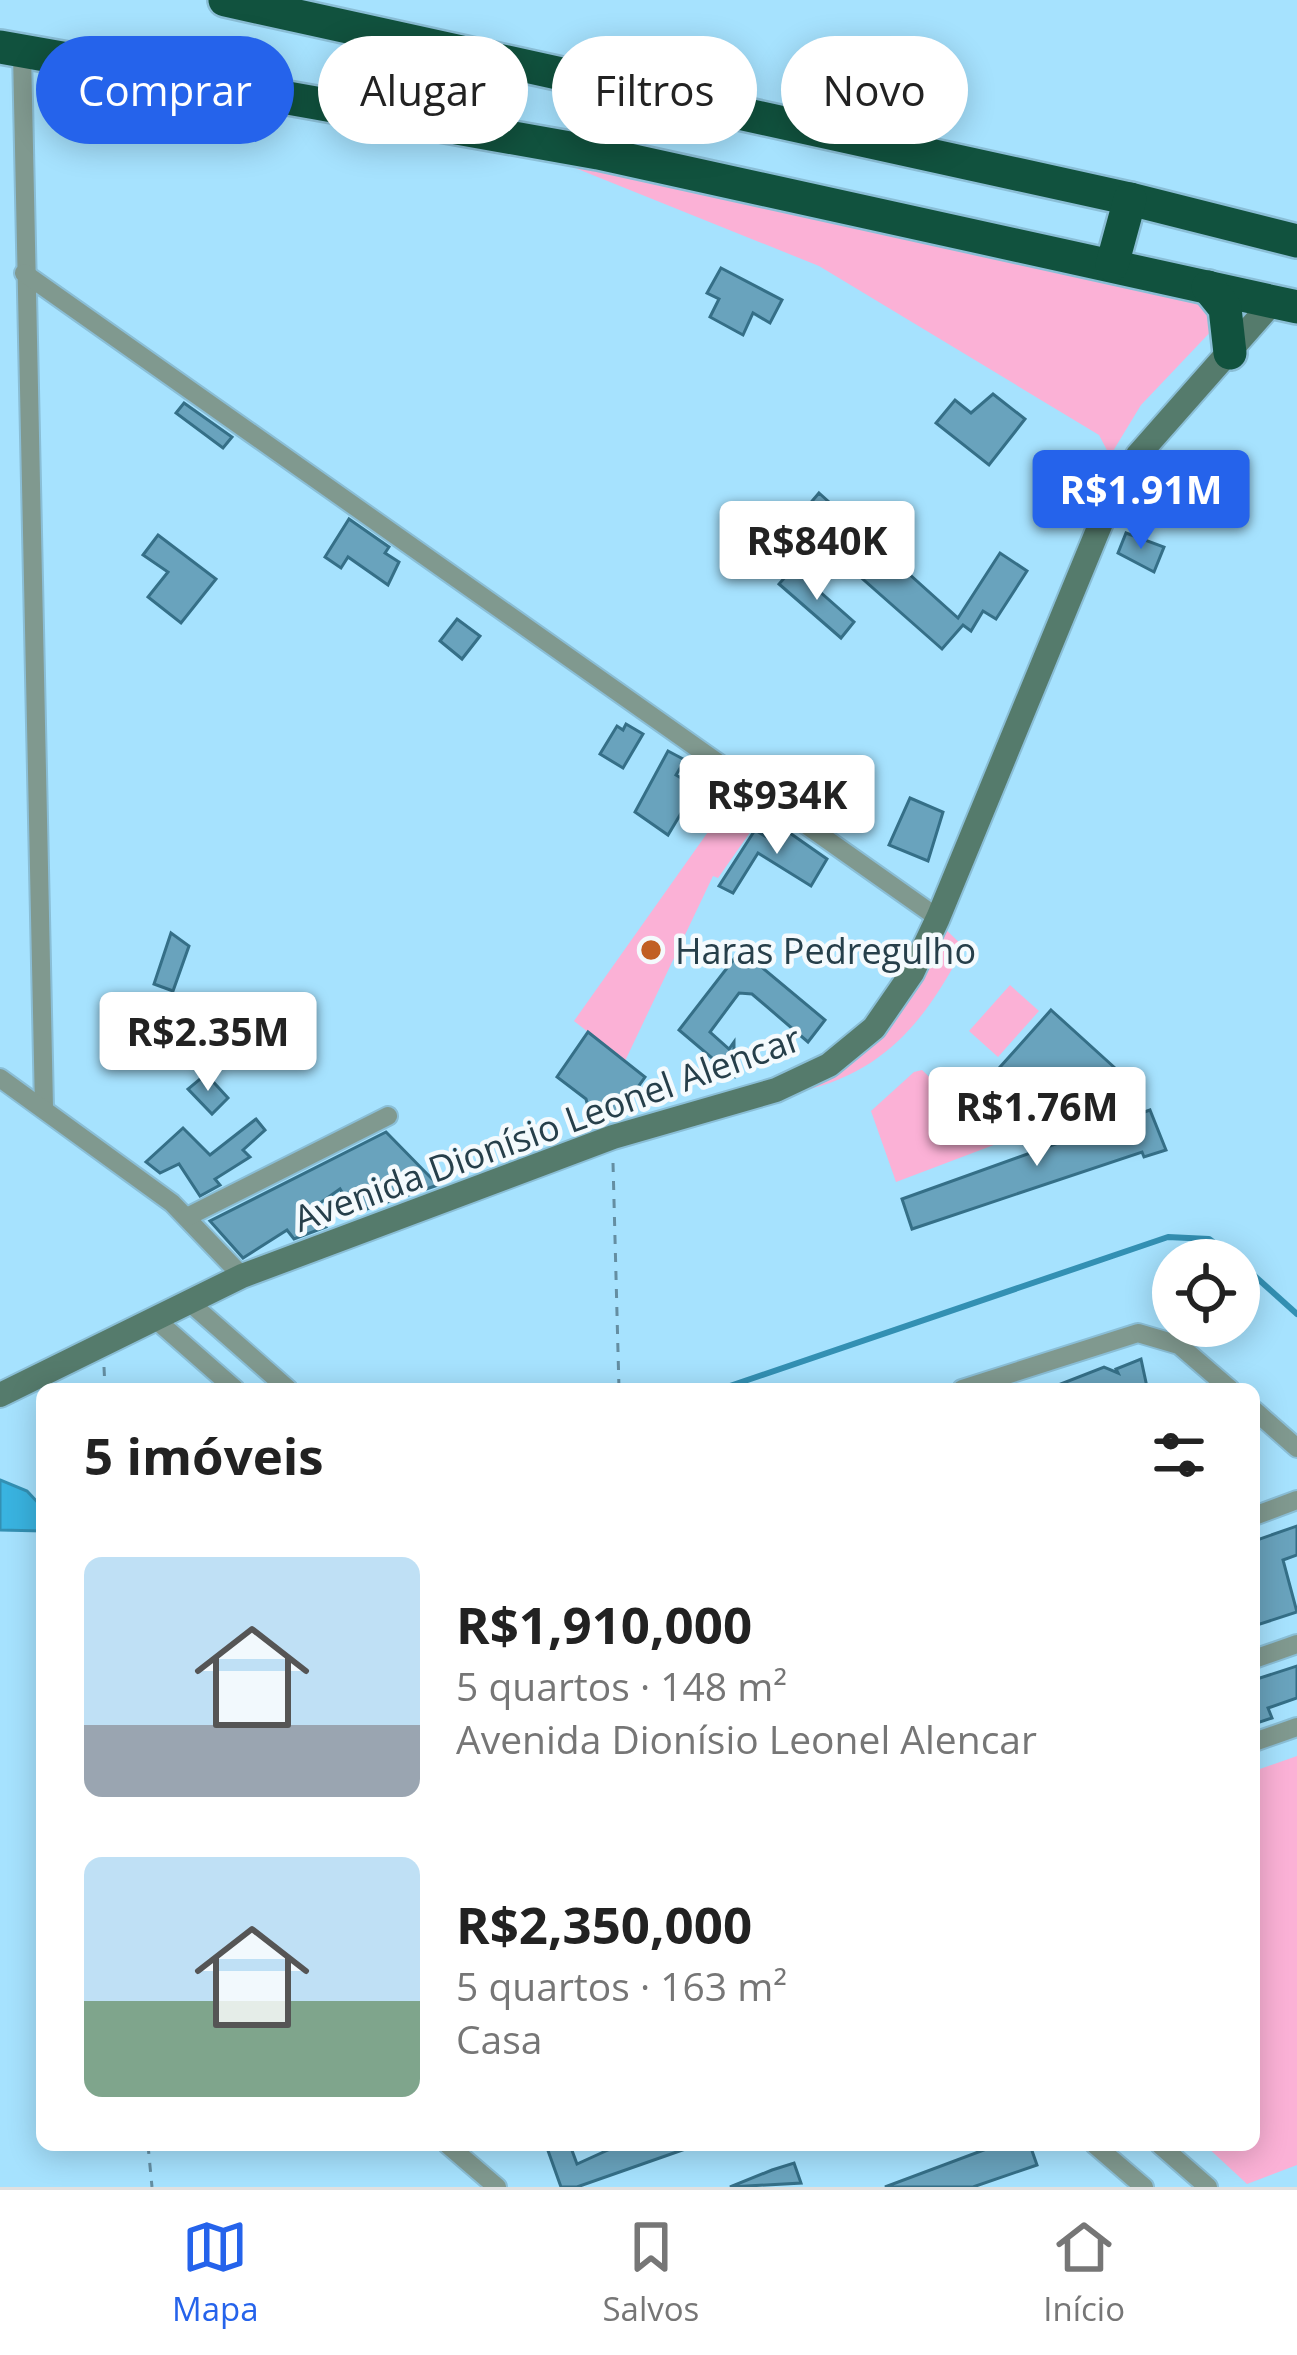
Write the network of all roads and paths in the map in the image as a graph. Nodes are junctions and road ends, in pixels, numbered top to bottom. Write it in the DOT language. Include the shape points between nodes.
graph roads {
  1 [pos="225,0"];
  2 [pos="11,50"];
  3 [pos="1130,199"];
  4 [pos="1297,242"];
  5 [pos="1112,265"];
  6 [pos="24,273"];
  7 [pos="1208,287"];
  8 [pos="1285,304"];
  9 [pos="1230,353"];
  10 [pos="938,918"];
  11 [pos="0,1078"];
  12 [pos="44,1108"];
  13 [pos="388,1116"];
  14 [pos="613,1137"];
  15 [pos="188,1216"];
  16 [pos="242,1276"];
  17 [pos="188,1301"];
  18 [pos="154,1318"];
  19 [pos="228,1383"];
  20 [pos="281,1383"];
  21 [pos="619,1383"];
  22 [pos="981,1383"];
  23 [pos="1223,1383"];
  24 [pos="0,1396"];
  25 [pos="1260,1415"];
  26 [pos="1297,1448"];
  27 [pos="1297,1500"];
  28 [pos="1260,1514"];
  29 [pos="1297,1644"];
  30 [pos="1260,1657"];
  31 [pos="1297,1727"];
  32 [pos="1260,1740"];
  33 [pos="149,2151"];
  34 [pos="455,2151"];
  35 [pos="1103,2151"];
  36 [pos="1167,2151"];
  37 [pos="152,2187"];
  38 [pos="497,2187"];
  39 [pos="1144,2187"];
  40 [pos="1208,2187"];
  1 -- 3 [label="highway"];
  2 -- 5 [label="highway" via="598,152"];
  2 -- 6 [label="street"];
  3 -- 4 [label="highway"];
  3 -- 5 [label="highway"];
  5 -- 7 [label="highway"];
  6 -- 10 [label="street"];
  6 -- 12 [label="street"];
  7 -- 8 [label="highway"];
  7 -- 9 [label="highway" via="1225,308"];
  8 -- 9 [label="street, Avenida Dionísio Leonel Alencar"];
  9 -- 10 [label="street, Avenida Dionísio Leonel Alencar" via="1138,454 1110,501"];
  10 -- 14 [label="street, Avenida Dionísio Leonel Alencar" via="874,1028 829,1065 776,1090"];
  11 -- 12 [label="street"];
  12 -- 15 [label="street"];
  13 -- 15 [label="street"];
  14 -- 16 [label="street, Avenida Dionísio Leonel Alencar"];
  14 -- 21 [label="path"];
  15 -- 16 [label="street"];
  16 -- 17 [label="street, Avenida Dionísio Leonel Alencar"];
  17 -- 18 [label="street, Avenida Dionísio Leonel Alencar"];
  17 -- 20 [label="street"];
  18 -- 19 [label="street"];
  18 -- 24 [label="street, Avenida Dionísio Leonel Alencar"];
  22 -- 23 [label="street" via="1138,1333 1179,1345"];
  25 -- 26 [label="street"];
  27 -- 28 [label="street"];
  29 -- 30 [label="street"];
  31 -- 32 [label="street"];
  33 -- 37 [label="path"];
  34 -- 38 [label="street"];
  35 -- 39 [label="street"];
  36 -- 40 [label="street"];
}
